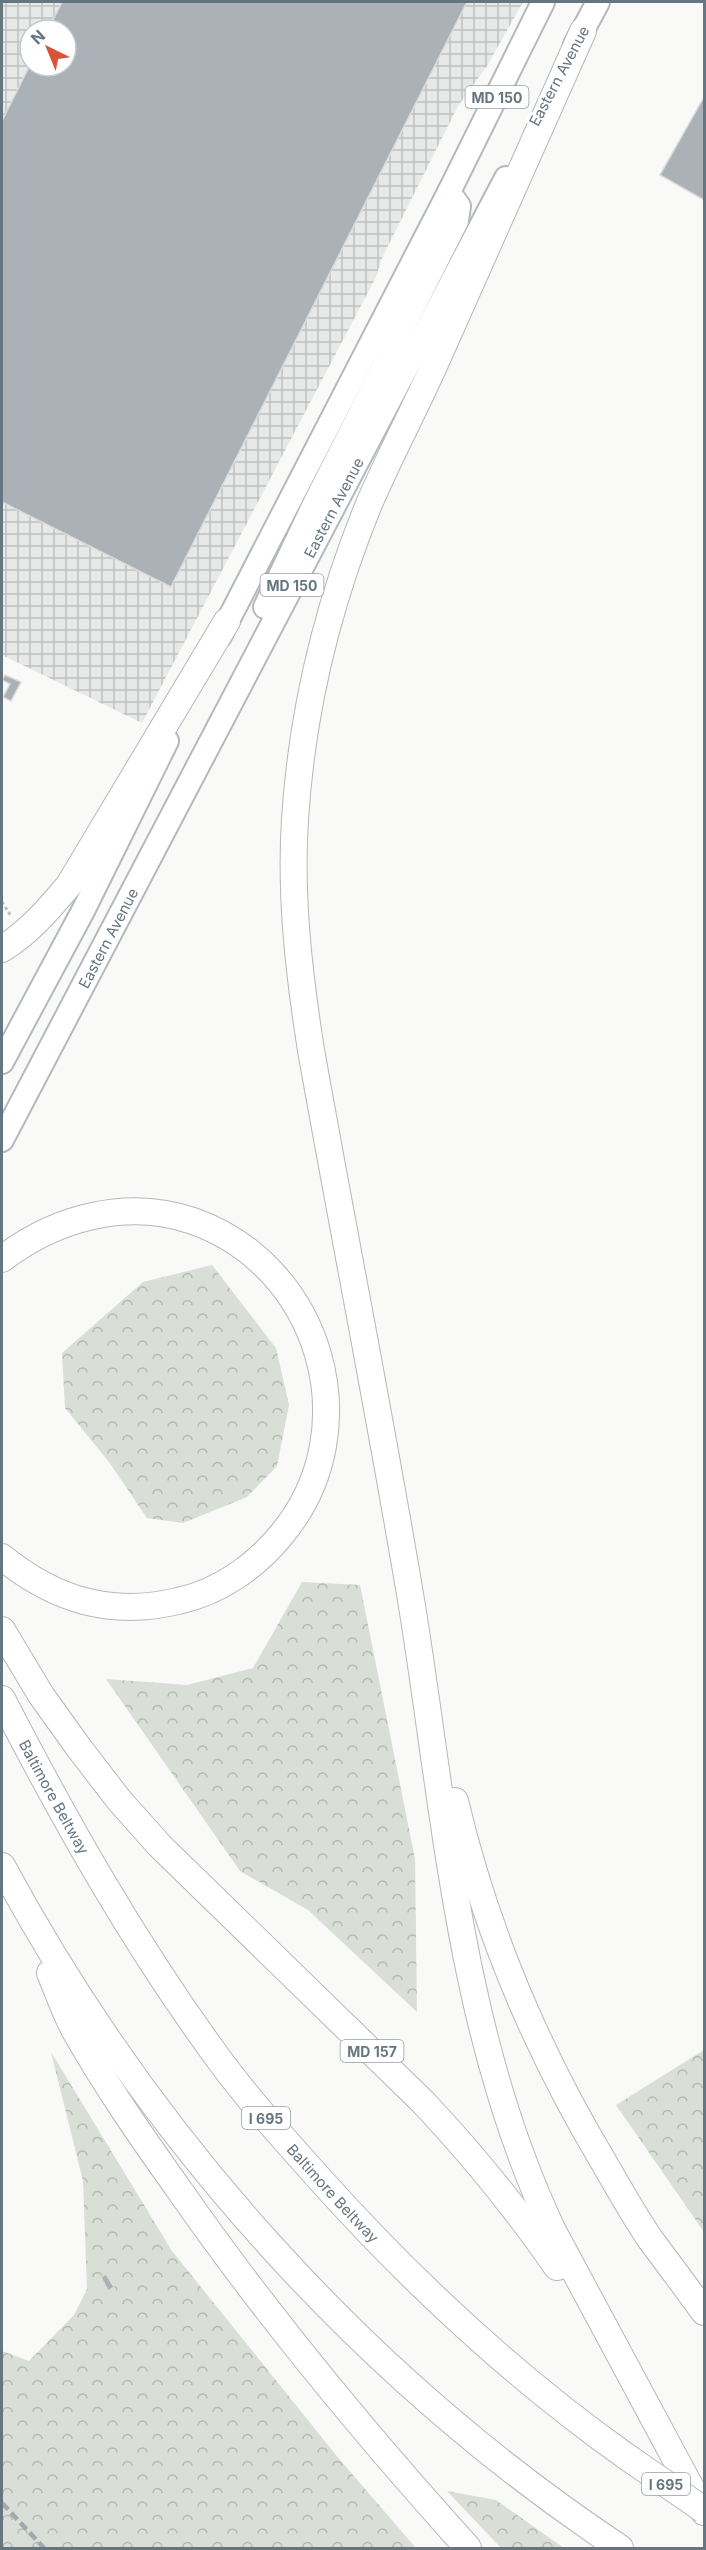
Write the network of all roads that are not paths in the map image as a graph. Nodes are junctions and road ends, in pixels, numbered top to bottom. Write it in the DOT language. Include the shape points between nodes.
graph roads {
  1 [pos="543,2"];
  2 [pos="598,2"];
  3 [pos="583,31"];
  4 [pos="449,192"];
  5 [pos="227,621"];
  6 [pos="250,663"];
  7 [pos="2,949"];
  8 [pos="2,1062"];
  9 [pos="2,1140"];
  10 [pos="2,1259"];
  11 [pos="2,1557"];
  12 [pos="411,1605"];
  13 [pos="2,1630"];
  14 [pos="2,1699"];
  15 [pos="6,1875"];
  16 [pos="705,2312"];
  17 [pos="703,2510"];
  18 [pos="468,2548"];
  19 [pos="620,2548"];
  1 -- 4 [label="main road, MD 150"];
  2 -- 3 [label="main road, Eastern Avenue / MD 150"];
  3 -- 6 [label="main road, Eastern Avenue / MD 150"];
  3 -- 12 [label="highway" via="369,504 342,577 310,700 295,817 294,901 303,998"];
  4 -- 5 [label="main road, MD 150"];
  4 -- 6 [label="main road" via="459,206 457,221 267,600"];
  5 -- 7 [label="highway" via="69,885 21,937"];
  5 -- 8 [label="main road, MD 150" via="84,909"];
  6 -- 9 [label="main road, Eastern Avenue / MD 150"];
  10 -- 11 [label="highway" via="49,1229 101,1214 132,1211 193,1221 250,1253 296,1304 310,1330 327,1390 322,1459 294,1520 248,1568 220,1587 160,1606 90,1604 59,1594 25,1576"];
  12 -- 16 [label="highway" via="466,1848 502,1955 578,2120 649,2237"];
  12 -- 17 [label="highway" via="463,1940 489,2059 506,2115 534,2191"];
  13 -- 17 [label="highway, MD 157" via="79,1748 160,1846 416,2094 511,2203 570,2288"];
  14 -- 17 [label="highway, Baltimore Beltway / I 695, bridge" via="55,1801 159,1973 219,2059 279,2134 362,2227 441,2305 586,2428"];
  15 -- 18 [label="highway" via="74,2030 143,2138 293,2345 388,2460"];
  15 -- 19 [label="highway" via="93,2018 155,2106 219,2187 303,2281 463,2431 550,2500"];
}
